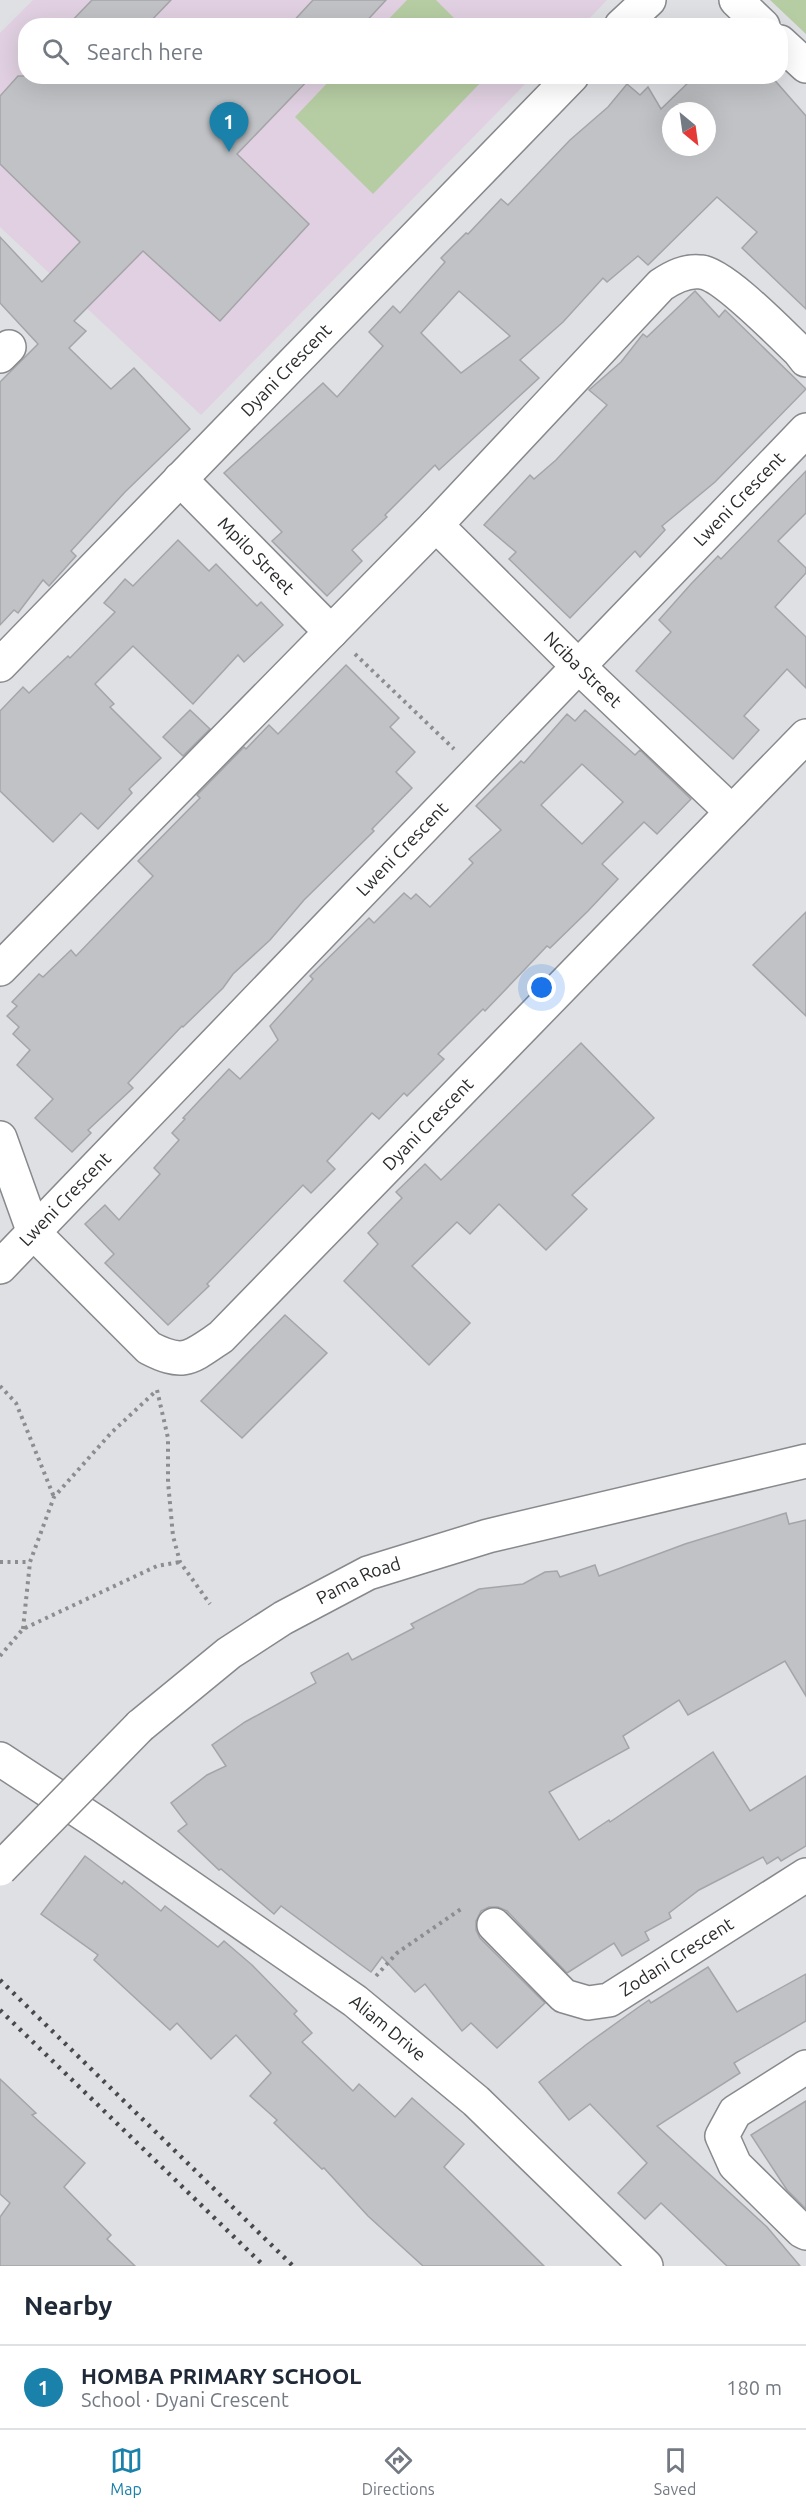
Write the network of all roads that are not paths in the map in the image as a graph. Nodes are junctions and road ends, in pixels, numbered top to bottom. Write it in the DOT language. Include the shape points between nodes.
graph roads {
  1 [pos="649,0"];
  2 [pos="736,0"];
  3 [pos="630,18"];
  4 [pos="755,18"];
  5 [pos="788,49"];
  6 [pos="806,66"];
  7 [pos="564,84"];
  8 [pos="806,360"];
  9 [pos="806,430"];
  10 [pos="180,479"];
  11 [pos="436,525"];
  12 [pos="331,632"];
  13 [pos="0,665"];
  14 [pos="579,667"];
  15 [pos="806,736"];
  16 [pos="732,812"];
  17 [pos="0,969"];
  18 [pos="0,1138"];
  19 [pos="34,1233"];
  20 [pos="0,1267"];
  21 [pos="806,1461"];
  22 [pos="0,1759"];
  23 [pos="0,1869"];
  24 [pos="806,1875"];
  25 [pos="494,1925"];
  26 [pos="806,2067"];
  27 [pos="806,2233"];
  28 [pos="646,2266"];
  1 -- 3 [label="street"];
  2 -- 4 [label="street"];
  5 -- 6 [label="street"];
  7 -- 10 [label="street, Dyani Crescent"];
  8 -- 11 [label="street" via="718,278 701,272 677,275 661,285"];
  9 -- 14 [label="street, Lweni Crescent"];
  10 -- 12 [label="street, Mpilo Street"];
  10 -- 13 [label="street, Dyani Crescent"];
  11 -- 12 [label="street"];
  11 -- 14 [label="street, Nciba Street"];
  12 -- 17 [label="street"];
  14 -- 16 [label="street, Nciba Street"];
  14 -- 19 [label="street, Lweni Crescent"];
  15 -- 16 [label="street, Dyani Crescent"];
  16 -- 19 [label="street, Dyani Crescent" via="221,1337 191,1357 169,1358 149,1348"];
  18 -- 19 [label="street"];
  19 -- 20 [label="street, Lweni Crescent"];
  21 -- 23 [label="street, Pama Road, bridge" via="488,1536 368,1573 283,1618 229,1653 140,1726"];
  22 -- 28 [label="street, Aliam Drive" via="355,2001 476,2101"];
  24 -- 25 [label="street, Zodani Crescent" via="609,2000 588,2003 564,1996"];
  26 -- 27 [label="street" via="735,2112 722,2136 735,2165"];
}
